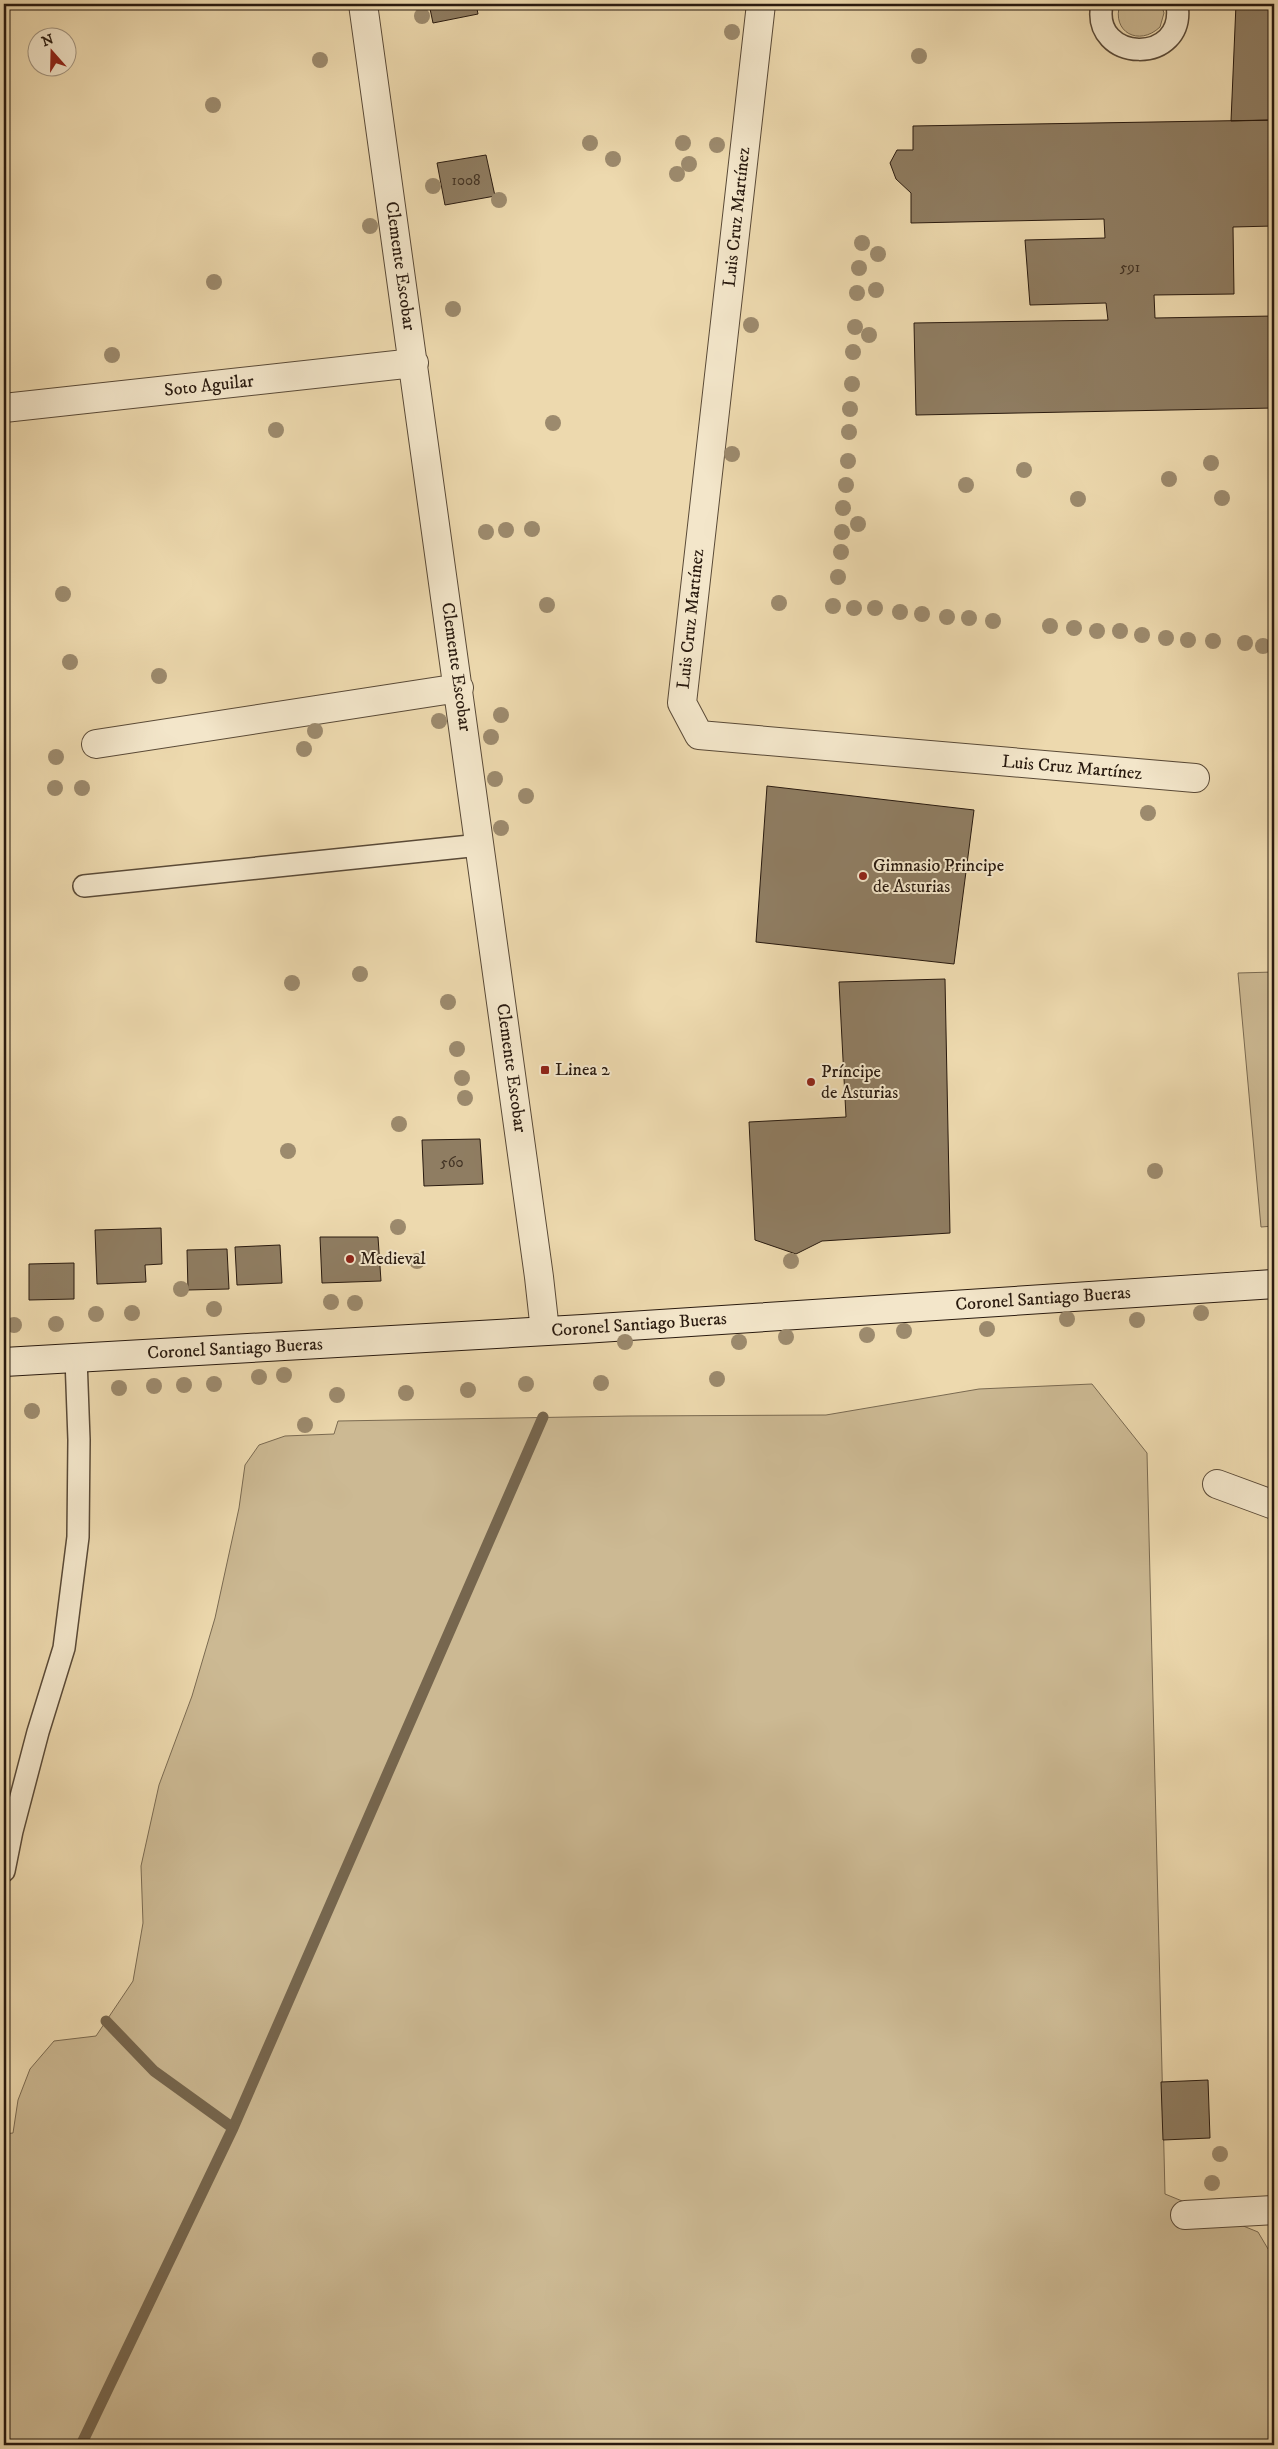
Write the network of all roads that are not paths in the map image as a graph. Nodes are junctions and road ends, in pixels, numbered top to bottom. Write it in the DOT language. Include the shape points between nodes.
graph roads {
  1 [pos="363,4"];
  2 [pos="762,4"];
  3 [pos="1102,4"];
  4 [pos="1177,4"];
  5 [pos="414,363"];
  6 [pos="4,408"];
  7 [pos="458,688"];
  8 [pos="96,744"];
  9 [pos="1196,778"];
  10 [pos="480,845"];
  11 [pos="84,886"];
  12 [pos="1274,1284"];
  13 [pos="545,1331"];
  14 [pos="76,1358"];
  15 [pos="4,1362"];
  16 [pos="1217,1484"];
  17 [pos="1274,1505"];
  18 [pos="4,1871"];
  19 [pos="1274,2210"];
  20 [pos="1185,2215"];
  1 -- 5 [label="street, Clemente Escobar"];
  2 -- 9 [label="street, Luis Cruz Martínez" via="682,704 699,735"];
  3 -- 4 [label="lane" via="1103,25 1109,36 1130,49 1143,50 1156,47 1174,30"];
  5 -- 6 [label="street, Soto Aguilar"];
  5 -- 7 [label="street, Clemente Escobar"];
  7 -- 8 [label="street"];
  7 -- 10 [label="street, Clemente Escobar"];
  10 -- 11 [label="lane"];
  10 -- 13 [label="street, Clemente Escobar"];
  12 -- 13 [label="street, Coronel Santiago Bueras"];
  13 -- 14 [label="street, Coronel Santiago Bueras"];
  14 -- 15 [label="street, Coronel Santiago Bueras"];
  14 -- 18 [label="lane" via="78,1537 64,1648 38,1732"];
  16 -- 17 [label="street"];
  19 -- 20 [label="street"];
}
